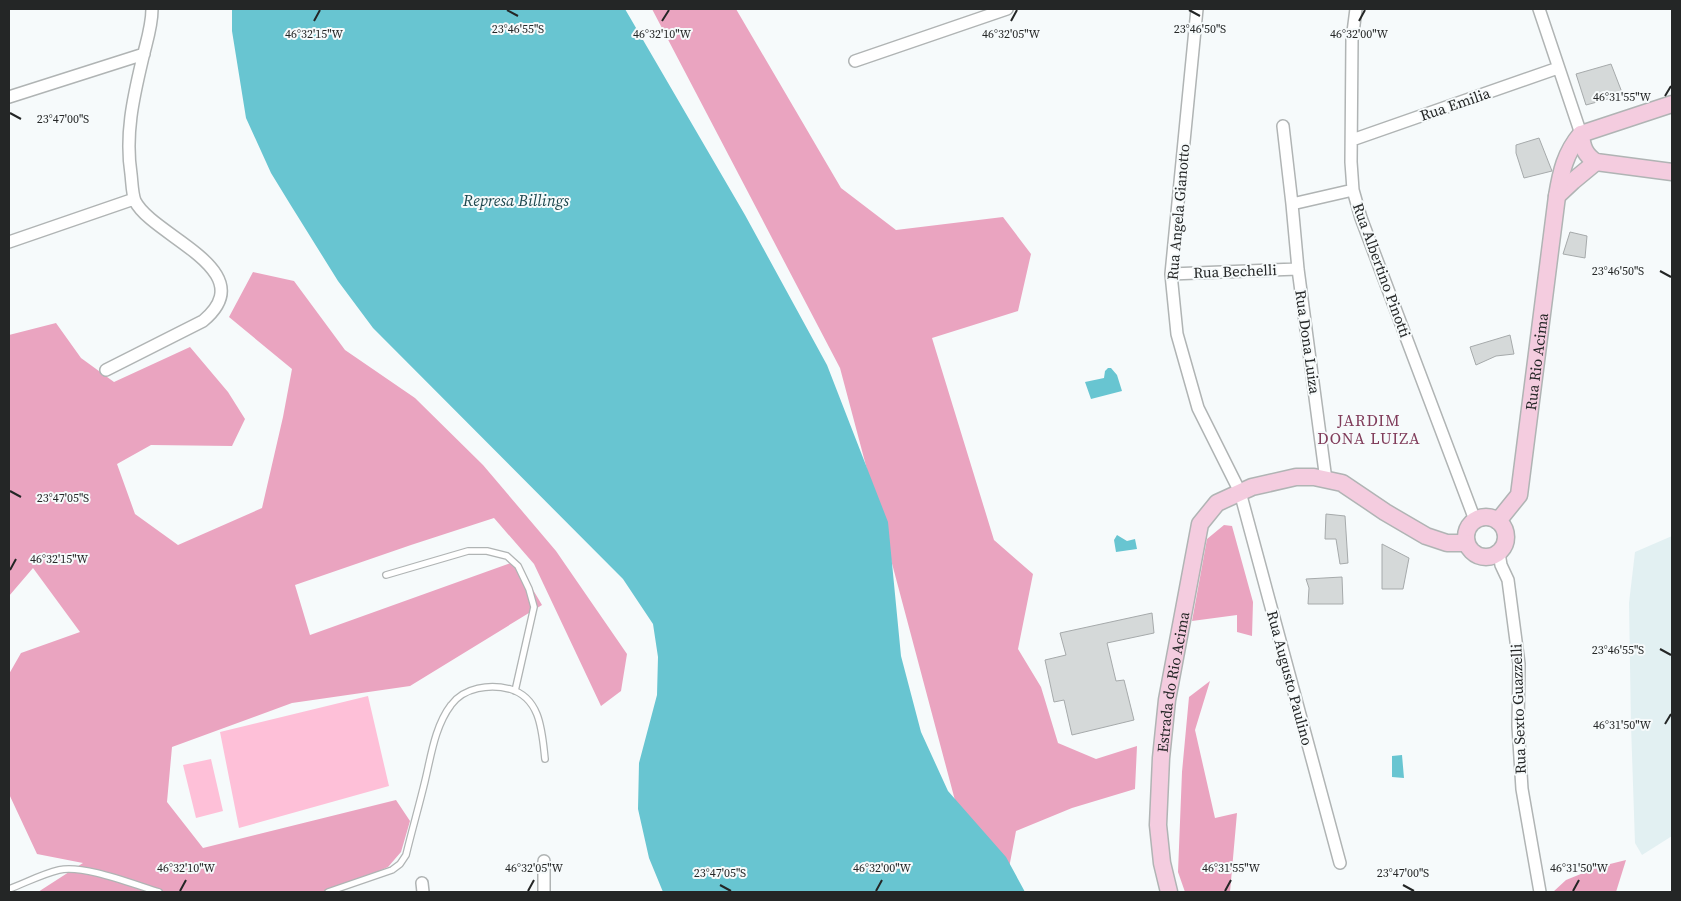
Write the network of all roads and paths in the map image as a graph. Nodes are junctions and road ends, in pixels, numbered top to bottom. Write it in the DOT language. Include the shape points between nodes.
graph roads {
  1 [pos="152,9"];
  2 [pos="1007,9"];
  3 [pos="1197,9"];
  4 [pos="1356,9"];
  5 [pos="1539,9"];
  6 [pos="144,54"];
  7 [pos="855,61"];
  8 [pos="1558,68"];
  9 [pos="9,97"];
  10 [pos="1672,104"];
  11 [pos="1283,126"];
  12 [pos="1581,134"];
  13 [pos="1352,140"];
  14 [pos="1596,162"];
  15 [pos="1672,172"];
  16 [pos="1353,190"];
  17 [pos="1558,196"];
  18 [pos="134,199"];
  19 [pos="1292,204"];
  20 [pos="9,242"];
  21 [pos="1298,269"];
  22 [pos="1171,274"];
  23 [pos="106,370"];
  24 [pos="1326,480"];
  25 [pos="1240,492"];
  26 [pos="1475,520"];
  27 [pos="1498,521"];
  28 [pos="1466,543"];
  29 [pos="1499,553"];
  30 [pos="386,575"];
  31 [pos="515,691"];
  32 [pos="545,759"];
  33 [pos="544,861"];
  34 [pos="1340,863"];
  35 [pos="9,890"];
  36 [pos="159,892"];
  37 [pos="328,892"];
  38 [pos="544,892"];
  39 [pos="1169,892"];
  40 [pos="1540,892"];
  1 -- 6 [label="street"];
  2 -- 7 [label="street"];
  3 -- 22 [label="street, Rua Angela Gianotto"];
  4 -- 13 [label="street, Rua Albertino Pinotti" via="1352,40"];
  5 -- 8 [label="street"];
  6 -- 9 [label="street"];
  6 -- 18 [label="street" via="128,137"];
  8 -- 12 [label="street"];
  8 -- 13 [label="street, Rua Emilia"];
  10 -- 12 [label="main road"];
  11 -- 19 [label="street, Rua Dona Luiza"];
  12 -- 14 [label="main road" via="1584,150"];
  12 -- 17 [label="main road, Rua Rio Acima" via="1566,158"];
  13 -- 16 [label="street, Rua Albertino Pinotti"];
  14 -- 15 [label="main road"];
  14 -- 17 [label="main road"];
  16 -- 19 [label="street"];
  16 -- 26 [label="street, Rua Albertino Pinotti" via="1360,218"];
  17 -- 27 [label="main road, Rua Rio Acima" via="1519,495"];
  18 -- 20 [label="street"];
  18 -- 23 [label="street" via="146,215 210,264 221,293 219,304 203,321"];
  19 -- 21 [label="street, Rua Dona Luiza"];
  21 -- 22 [label="street, Rua Bechelli"];
  21 -- 24 [label="street, Rua Dona Luiza"];
  22 -- 25 [label="street, Rua Angela Gianotto" via="1177,334 1198,408"];
  24 -- 25 [label="main road" via="1296,477"];
  24 -- 28 [label="main road" via="1342,483 1426,536 1447,543"];
  25 -- 34 [label="street, Rua Augusto Paulino"];
  25 -- 39 [label="main road, Estrada do Rio Acima" via="1217,503 1200,524 1167,700 1158,825"];
  26 -- 27 [label="main road" via="1488,517"];
  26 -- 28 [label="main road" via="1467,530"];
  27 -- 29 [label="main road" via="1506,535"];
  28 -- 29 [label="main road" via="1480,557"];
  29 -- 40 [label="street, Rua Sexto Guazzelli" via="1508,580 1520,664 1518,726 1522,789"];
  30 -- 31 [label="lane" via="468,551 506,556 518,566 534,607"];
  31 -- 32 [label="lane" via="527,698 538,714"];
  31 -- 37 [label="lane" via="498,686 482,687 464,693 451,704 434,744 403,860 392,870"];
  33 -- 38 [label="street"];
  35 -- 36 [label="lane" via="71,868"];
}
